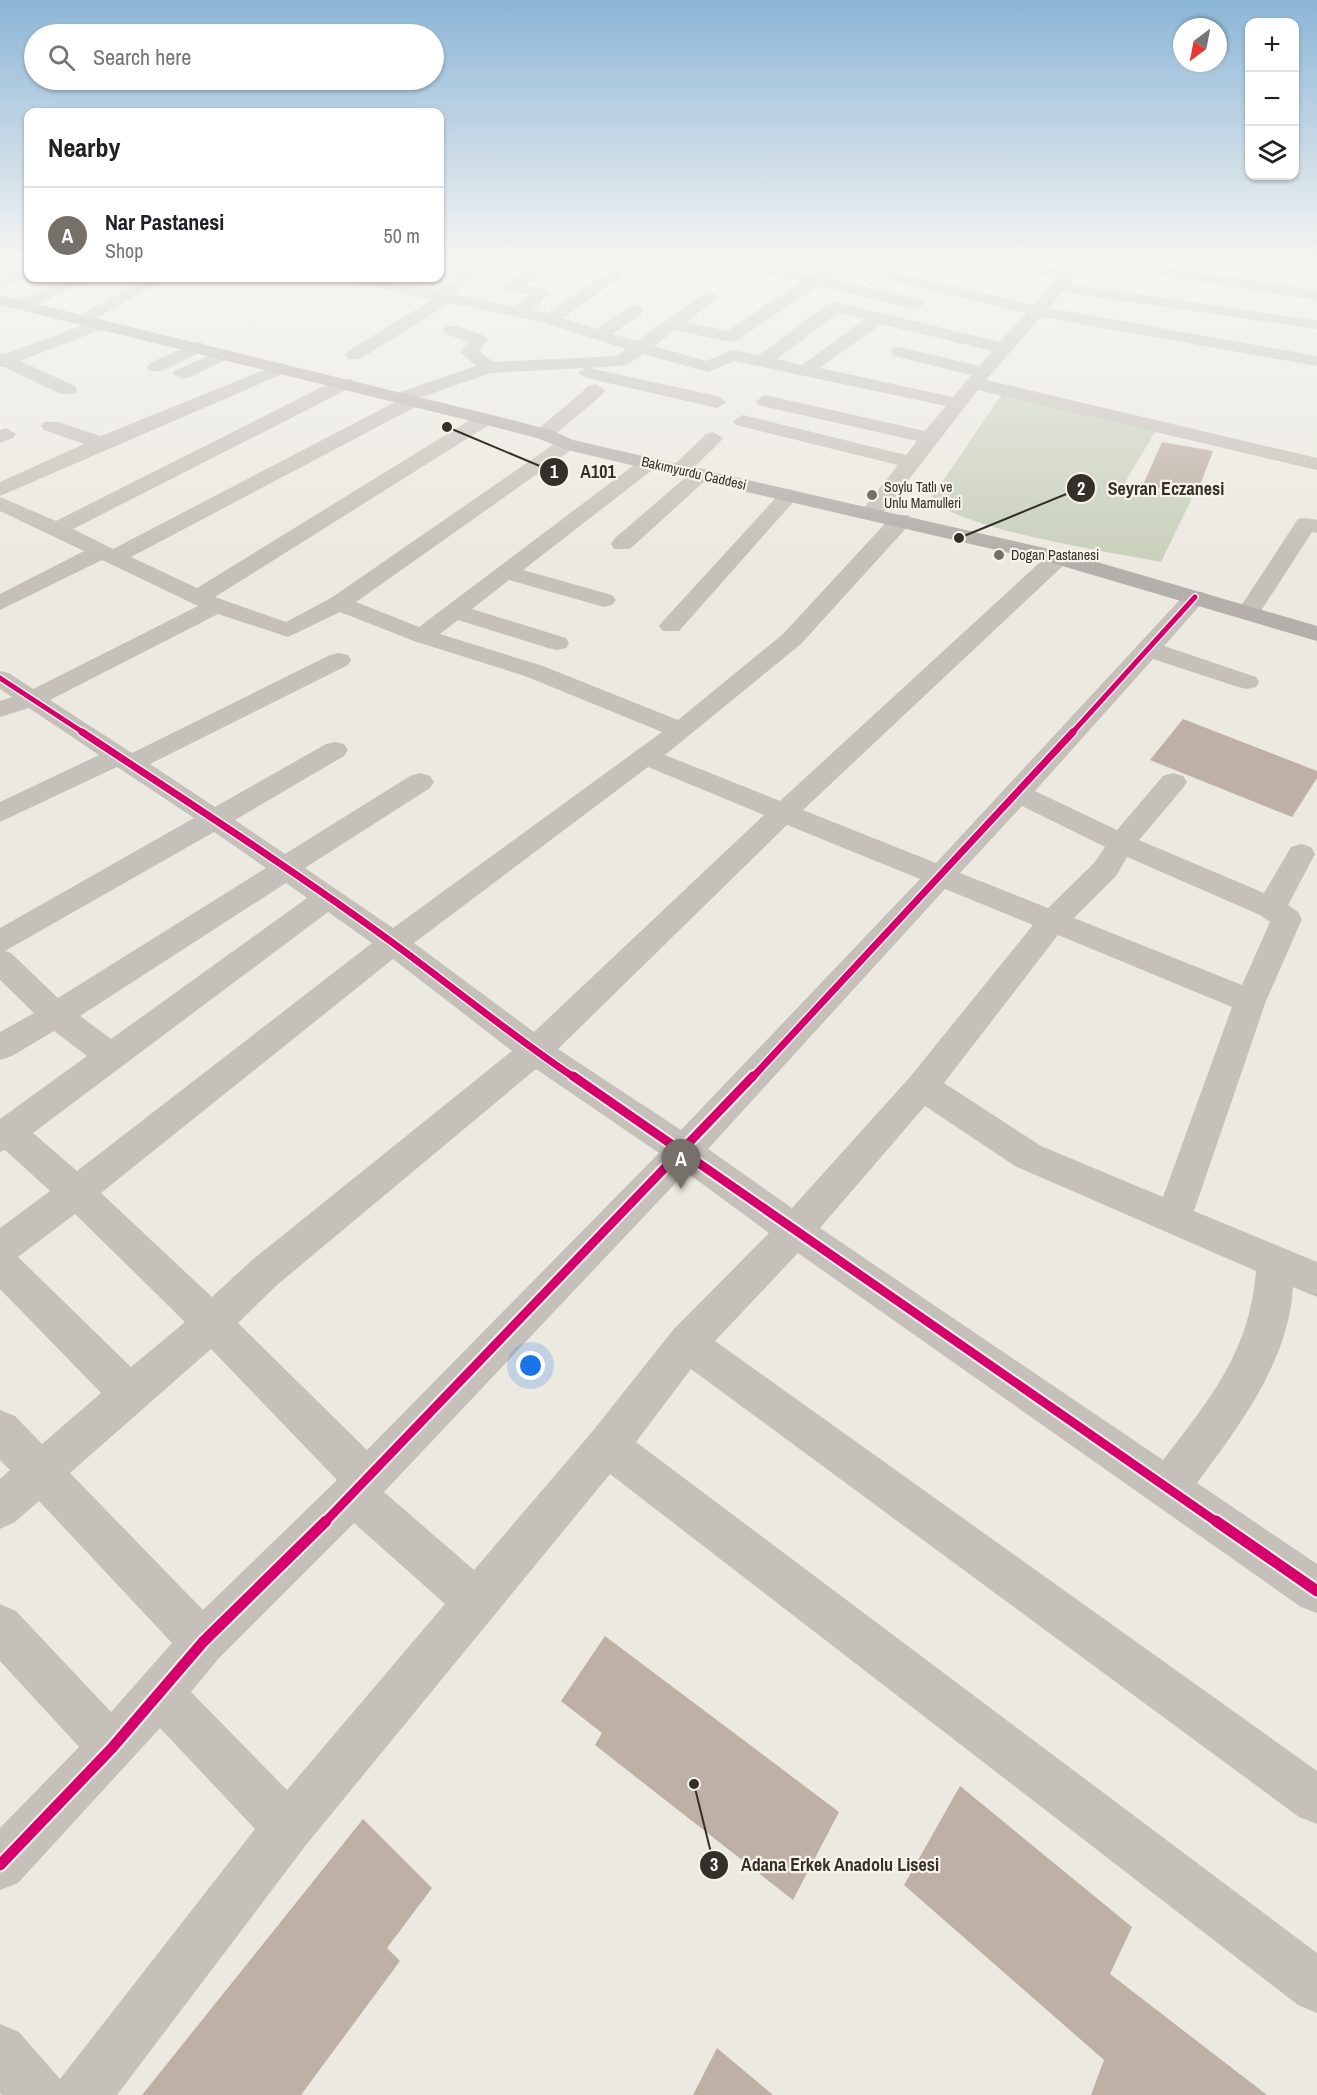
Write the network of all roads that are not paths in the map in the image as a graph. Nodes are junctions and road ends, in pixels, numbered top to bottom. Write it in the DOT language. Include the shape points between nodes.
graph roads {
  1 [pos="179,356"];
  2 [pos="220,356"];
  3 [pos="231,356"];
  4 [pos="474,356"];
  5 [pos="536,356"];
  6 [pos="629,356"];
  7 [pos="668,356"];
  8 [pos="730,356"];
  9 [pos="735,356"];
  10 [pos="771,356"];
  11 [pos="827,356"];
  12 [pos="911,356"];
  13 [pos="999,356"];
  14 [pos="1288,356"];
  15 [pos="2,360"];
  16 [pos="1317,361"];
  17 [pos="763,362"];
  18 [pos="532,365"];
  19 [pos="554,365"];
  20 [pos="156,367"];
  21 [pos="281,368"];
  22 [pos="489,368"];
  23 [pos="805,372"];
  24 [pos="182,374"];
  25 [pos="978,378"];
  26 [pos="345,383"];
  27 [pos="69,390"];
  28 [pos="596,390"];
  29 [pos="406,400"];
  30 [pos="765,401"];
  31 [pos="717,402"];
  32 [pos="957,404"];
  33 [pos="485,419"];
  34 [pos="742,421"];
  35 [pos="51,426"];
  36 [pos="544,434"];
  37 [pos="713,438"];
  38 [pos="929,438"];
  39 [pos="102,443"];
  40 [pos="567,444"];
  41 [pos="909,462"];
  42 [pos="649,463"];
  43 [pos="1317,465"];
  44 [pos="691,472"];
  45 [pos="872,475"];
  46 [pos="894,480"];
  47 [pos="0,490"];
  48 [pos="789,495"];
  49 [pos="0,503"];
  50 [pos="870,513"];
  51 [pos="900,520"];
  52 [pos="1317,527"];
  53 [pos="57,529"];
  54 [pos="622,544"];
  55 [pos="108,554"];
  56 [pos="1058,558"];
  57 [pos="504,572"];
  58 [pos="1195,597"];
  59 [pos="604,600"];
  60 [pos="207,602"];
  61 [pos="0,603"];
  62 [pos="339,603"];
  63 [pos="455,611"];
  64 [pos="1249,612"];
  65 [pos="671,626"];
  66 [pos="1317,633"];
  67 [pos="422,636"];
  68 [pos="557,643"];
  69 [pos="1147,649"];
  70 [pos="339,660"];
  71 [pos="0,678"];
  72 [pos="1247,682"];
  73 [pos="32,699"];
  74 [pos="0,709"];
  75 [pos="681,730"];
  76 [pos="335,750"];
  77 [pos="646,757"];
  78 [pos="124,760"];
  79 [pos="420,782"];
  80 [pos="1173,782"];
  81 [pos="1018,793"];
  82 [pos="0,813"];
  83 [pos="783,813"];
  84 [pos="216,820"];
  85 [pos="1121,843"];
  86 [pos="1301,854"];
  87 [pos="285,869"];
  88 [pos="940,876"];
  89 [pos="328,897"];
  90 [pos="1271,908"];
  91 [pos="1053,921"];
  92 [pos="0,942"];
  93 [pos="393,943"];
  94 [pos="0,961"];
  95 [pos="1250,1001"];
  96 [pos="56,1015"];
  97 [pos="0,1047"];
  98 [pos="535,1051"];
  99 [pos="111,1057"];
  100 [pos="922,1086"];
  101 [pos="4,1135"];
  102 [pos="684,1151"];
  103 [pos="77,1192"];
  104 [pos="1173,1219"];
  105 [pos="795,1231"];
  106 [pos="0,1248"];
  107 [pos="1276,1262"];
  108 [pos="0,1264"];
  109 [pos="1317,1280"];
  110 [pos="212,1323"];
  111 [pos="687,1342"];
  112 [pos="129,1393"];
  113 [pos="0,1430"];
  114 [pos="607,1446"];
  115 [pos="43,1472"];
  116 [pos="359,1486"];
  117 [pos="1167,1488"];
  118 [pos="0,1507"];
  119 [pos="1317,1591"];
  120 [pos="475,1601"];
  121 [pos="0,1627"];
  122 [pos="203,1642"];
  123 [pos="160,1694"];
  124 [pos="112,1749"];
  125 [pos="1316,1800"];
  126 [pos="288,1827"];
  127 [pos="4,1852"];
  128 [pos="1317,1986"];
  129 [pos="0,2051"];
  130 [pos="39,2095"];
  131 [pos="82,2095"];
  1 -- 20 [label="street"];
  2 -- 24 [label="street"];
  3 -- 21 [label="main road, Bakımyurdu Caddesi"];
  4 -- 22 [label="street"];
  5 -- 18 [label="street"];
  6 -- 19 [label="street" via="621,361"];
  7 -- 8 [label="street" via="708,367"];
  9 -- 17 [label="street"];
  10 -- 17 [label="street"];
  11 -- 23 [label="street"];
  12 -- 25 [label="street"];
  13 -- 25 [label="street"];
  14 -- 16 [label="street"];
  15 -- 27 [label="street"];
  17 -- 23 [label="street"];
  18 -- 19 [label="street"];
  18 -- 22 [label="street"];
  19 -- 31 [label="street"];
  21 -- 26 [label="main road, Bakımyurdu Caddesi"];
  21 -- 39 [label="street"];
  22 -- 29 [label="street"];
  23 -- 32 [label="street"];
  25 -- 32 [label="street"];
  25 -- 43 [label="street"];
  26 -- 29 [label="main road, Bakımyurdu Caddesi"];
  26 -- 53 [label="street"];
  28 -- 36 [label="street"];
  29 -- 33 [label="main road, Bakımyurdu Caddesi"];
  29 -- 55 [label="street"];
  30 -- 38 [label="street"];
  32 -- 38 [label="street"];
  33 -- 36 [label="main road, Bakımyurdu Caddesi"];
  33 -- 60 [label="street"];
  34 -- 41 [label="street"];
  35 -- 39 [label="street"];
  36 -- 40 [label="main road, Bakımyurdu Caddesi"];
  37 -- 44 [label="street"];
  38 -- 41 [label="street"];
  39 -- 47 [label="street"];
  40 -- 42 [label="main road, Bakımyurdu Caddesi"];
  40 -- 62 [label="street"];
  41 -- 46 [label="street"];
  42 -- 44 [label="main road, Bakımyurdu Caddesi"];
  42 -- 57 [label="street"];
  44 -- 48 [label="main road, Bakımyurdu Caddesi"];
  44 -- 54 [label="street"];
  45 -- 46 [label="street"];
  46 -- 50 [label="street"];
  48 -- 50 [label="main road, Bakımyurdu Caddesi"];
  48 -- 65 [label="street"];
  49 -- 53 [label="street"];
  50 -- 51 [label="main road, Bakımyurdu Caddesi"];
  51 -- 56 [label="main road, Bakımyurdu Caddesi"];
  51 -- 75 [label="street" via="792,639"];
  52 -- 64 [label="street" via="1306,524"];
  53 -- 55 [label="street"];
  55 -- 60 [label="street"];
  55 -- 61 [label="street"];
  56 -- 58 [label="main road, Bakımyurdu Caddesi"];
  56 -- 83 [label="street"];
  57 -- 59 [label="street"];
  57 -- 63 [label="street"];
  58 -- 64 [label="main road, Bakımyurdu Caddesi"];
  58 -- 69 [label="street"];
  60 -- 62 [label="street" via="288,630"];
  60 -- 73 [label="street"];
  62 -- 67 [label="street"];
  63 -- 67 [label="street"];
  63 -- 68 [label="street"];
  64 -- 66 [label="main road, Bakımyurdu Caddesi"];
  67 -- 75 [label="street" via="534,670"];
  69 -- 72 [label="street"];
  69 -- 81 [label="street"];
  70 -- 78 [label="street"];
  71 -- 73 [label="street"];
  73 -- 74 [label="street"];
  73 -- 78 [label="street"];
  75 -- 77 [label="street"];
  76 -- 84 [label="street"];
  77 -- 83 [label="street"];
  77 -- 93 [label="street"];
  78 -- 82 [label="street"];
  78 -- 84 [label="street"];
  79 -- 87 [label="street"];
  80 -- 85 [label="street"];
  81 -- 85 [label="street"];
  81 -- 88 [label="street"];
  83 -- 88 [label="street"];
  83 -- 98 [label="street"];
  84 -- 87 [label="street"];
  84 -- 92 [label="street"];
  85 -- 90 [label="street"];
  85 -- 91 [label="street" via="1106,869"];
  86 -- 90 [label="street"];
  87 -- 89 [label="street"];
  87 -- 96 [label="street"];
  88 -- 91 [label="street"];
  88 -- 102 [label="street"];
  89 -- 93 [label="street"];
  89 -- 99 [label="street"];
  90 -- 95 [label="street" via="1287,919"];
  91 -- 95 [label="street"];
  91 -- 100 [label="street"];
  93 -- 98 [label="street"];
  93 -- 103 [label="street"];
  94 -- 96 [label="street"];
  95 -- 104 [label="street"];
  96 -- 97 [label="street"];
  96 -- 99 [label="street"];
  98 -- 102 [label="street"];
  98 -- 110 [label="street" via="264,1273"];
  99 -- 101 [label="street"];
  100 -- 104 [label="street" via="1028,1156"];
  100 -- 105 [label="street"];
  101 -- 103 [label="street"];
  102 -- 105 [label="street"];
  102 -- 116 [label="street"];
  103 -- 106 [label="street"];
  103 -- 110 [label="street"];
  104 -- 107 [label="street"];
  105 -- 111 [label="street"];
  105 -- 117 [label="street"];
  107 -- 109 [label="street"];
  107 -- 117 [label="street" via="1271,1312 1250,1370 1218,1422"];
  108 -- 112 [label="street"];
  110 -- 112 [label="street"];
  110 -- 116 [label="street"];
  111 -- 114 [label="street"];
  111 -- 125 [label="street"];
  112 -- 115 [label="street"];
  113 -- 115 [label="street"];
  114 -- 120 [label="street"];
  114 -- 128 [label="street"];
  115 -- 118 [label="street"];
  115 -- 122 [label="street"];
  116 -- 120 [label="street"];
  116 -- 122 [label="street"];
  117 -- 119 [label="street"];
  120 -- 126 [label="street"];
  121 -- 124 [label="street"];
  122 -- 123 [label="street"];
  123 -- 124 [label="street"];
  123 -- 126 [label="street"];
  124 -- 127 [label="street"];
  126 -- 131 [label="street"];
  129 -- 130 [label="street"];
}
